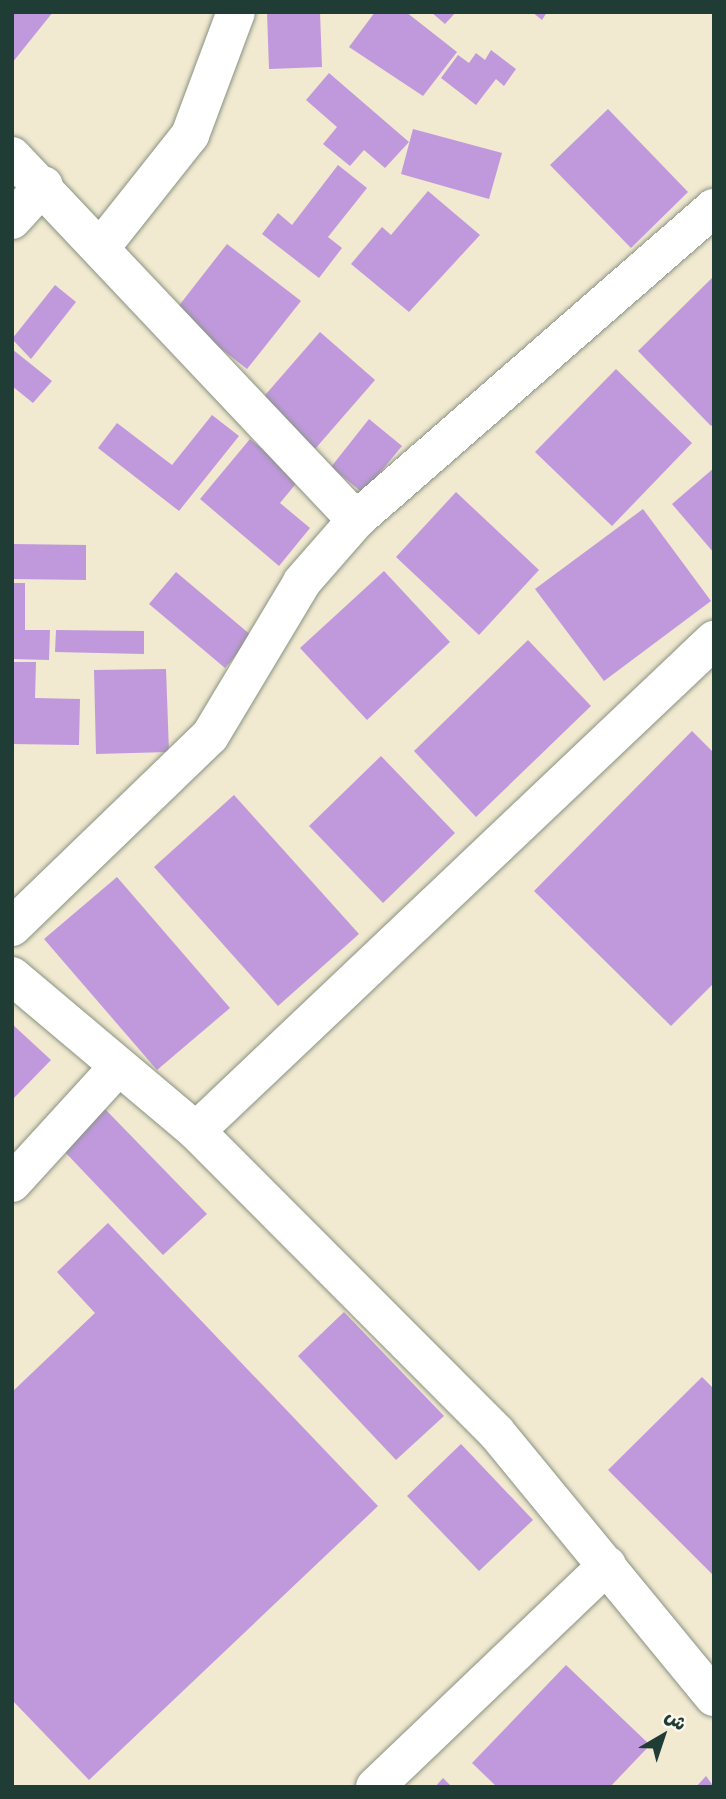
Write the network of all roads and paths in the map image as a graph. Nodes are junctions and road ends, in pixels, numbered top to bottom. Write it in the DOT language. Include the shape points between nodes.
graph roads {
  1 [pos="236,12"];
  2 [pos="12,156"];
  3 [pos="44,185"];
  4 [pos="714,208"];
  5 [pos="12,220"];
  6 [pos="102,246"];
  7 [pos="356,520"];
  8 [pos="714,640"];
  9 [pos="12,927"];
  10 [pos="12,976"];
  11 [pos="118,1067"];
  12 [pos="196,1131"];
  13 [pos="12,1183"];
  14 [pos="607,1565"];
  15 [pos="710,1685"];
  16 [pos="375,1787"];
  1 -- 6 [label="street" via="190,135"];
  2 -- 3 [label="street"];
  3 -- 5 [label="street"];
  3 -- 6 [label="street"];
  4 -- 7 [label="street"];
  6 -- 7 [label="street"];
  7 -- 9 [label="street" via="302,582 209,736 170,782"];
  8 -- 12 [label="street"];
  10 -- 11 [label="street"];
  11 -- 12 [label="street"];
  11 -- 13 [label="street"];
  12 -- 14 [label="street" via="496,1432"];
  14 -- 15 [label="street"];
  14 -- 16 [label="street"];
}
